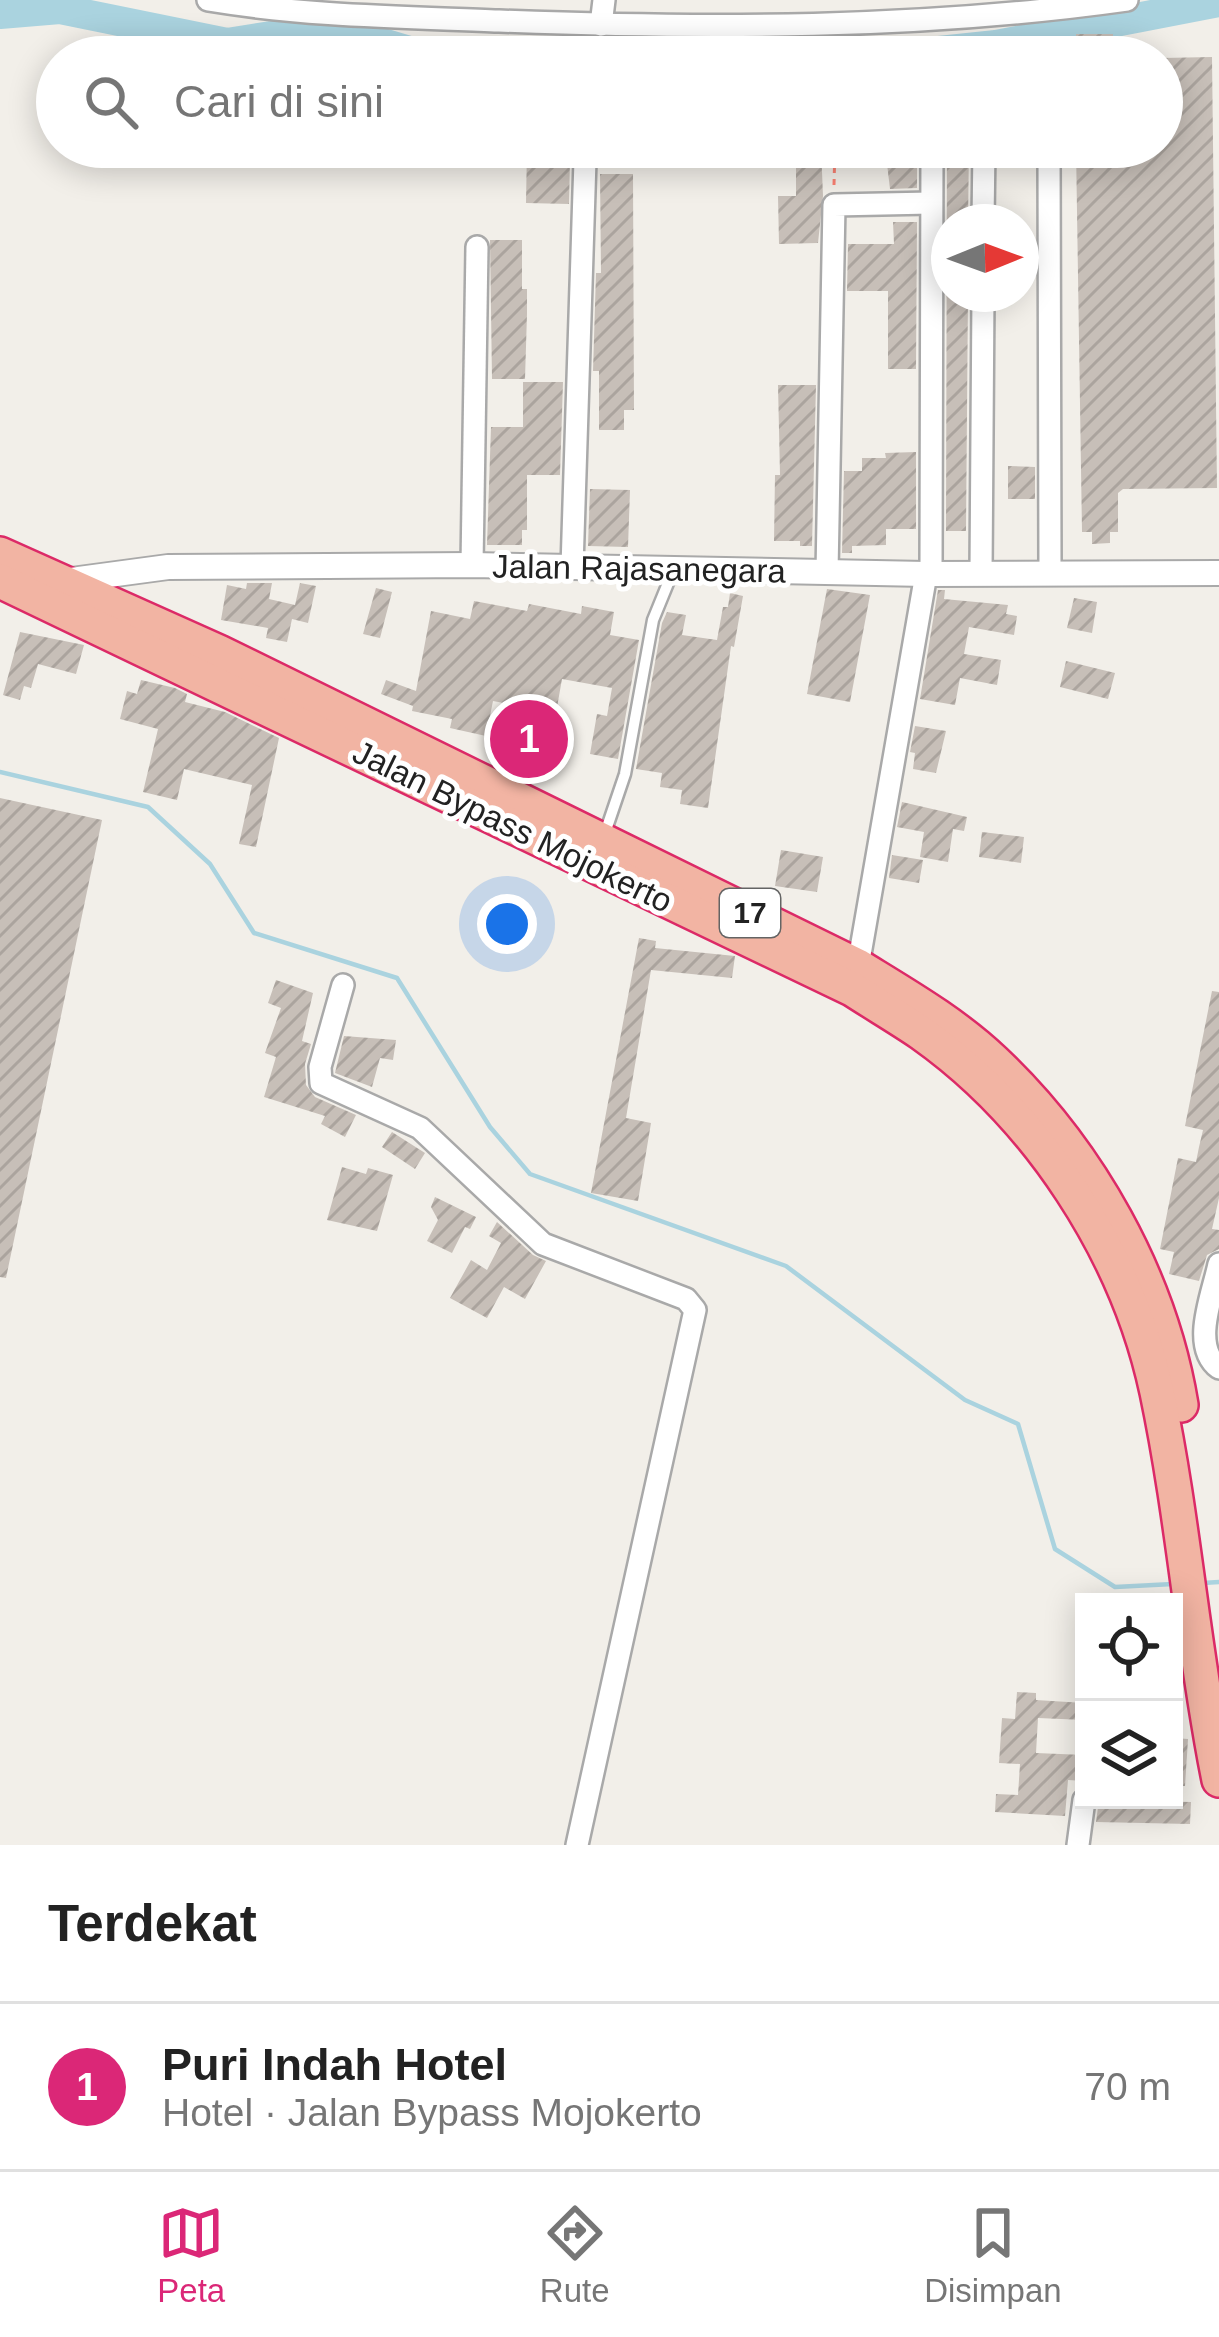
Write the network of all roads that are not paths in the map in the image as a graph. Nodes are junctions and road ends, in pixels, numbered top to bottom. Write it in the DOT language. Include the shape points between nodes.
graph roads {
  1 [pos="208,0"];
  2 [pos="604,0"];
  3 [pos="1127,0"];
  4 [pos="285,6"];
  5 [pos="860,10"];
  6 [pos="601,25"];
  7 [pos="585,168"];
  8 [pos="932,168"];
  9 [pos="984,168"];
  10 [pos="1049,168"];
  11 [pos="931,203"];
  12 [pos="983,204"];
  13 [pos="477,247"];
  14 [pos="983,312"];
  15 [pos="0,554"];
  16 [pos="472,565"];
  17 [pos="572,567"];
  18 [pos="675,568"];
  19 [pos="827,572"];
  20 [pos="981,573"];
  21 [pos="1050,573"];
  22 [pos="1219,573"];
  23 [pos="929,574"];
  24 [pos="60,582"];
  25 [pos="12,587"];
  26 [pos="602,841"];
  27 [pos="858,966"];
  28 [pos="343,986"];
  29 [pos="1219,1264"];
  30 [pos="1219,1368"];
  31 [pos="1194,1548"];
  32 [pos="1209,1632"];
  33 [pos="1219,1780"];
  34 [pos="1083,1809"];
  35 [pos="577,1845"];
  36 [pos="1078,1845"];
  1 -- 4 [label="street"];
  2 -- 6 [label="street"];
  3 -- 5 [label="street" via="1025,11"];
  4 -- 6 [label="street"];
  5 -- 6 [label="street"];
  7 -- 17 [label="street"];
  8 -- 11 [label="street"];
  9 -- 12 [label="street"];
  10 -- 21 [label="street"];
  11 -- 19 [label="street" via="834,205"];
  11 -- 23 [label="street"];
  13 -- 16 [label="street"];
  14 -- 20 [label="street"];
  15 -- 24 [label="highway, Jalan Bypass Mojokerto / 17"];
  16 -- 17 [label="street, Jalan Rajasanegara"];
  16 -- 24 [label="street, Jalan Rajasanegara" via="169,567"];
  17 -- 18 [label="street, Jalan Rajasanegara"];
  18 -- 19 [label="street, Jalan Rajasanegara"];
  18 -- 26 [label="lane" via="653,620 625,774"];
  19 -- 23 [label="street, Jalan Rajasanegara"];
  20 -- 21 [label="street, Jalan Rajasanegara"];
  20 -- 23 [label="street, Jalan Rajasanegara"];
  21 -- 22 [label="street, Jalan Rajasanegara"];
  23 -- 27 [label="street"];
  24 -- 25 [label="street, Jalan Rajasanegara"];
  24 -- 26 [label="highway, Jalan Bypass Mojokerto / 17"];
  25 -- 31 [label="highway, Jalan Bypass Mojokerto / 17" via="852,989 939,1048 1022,1126 1105,1250 1156,1390"];
  26 -- 27 [label="highway, Jalan Bypass Mojokerto / 17"];
  27 -- 31 [label="highway, Jalan Bypass Mojokerto / 17" via="994,1061 1082,1166 1124,1236 1166,1335"];
  28 -- 35 [label="street" via="321,1083 420,1128 542,1244 686,1299 694,1310"];
  29 -- 30 [label="street" via="1204,1339"];
  31 -- 32 [label="highway, Jalan Bypass Mojokerto / 17"];
  32 -- 33 [label="highway, Jalan Bypass Mojokerto / 17"];
  34 -- 36 [label="street"];
}
